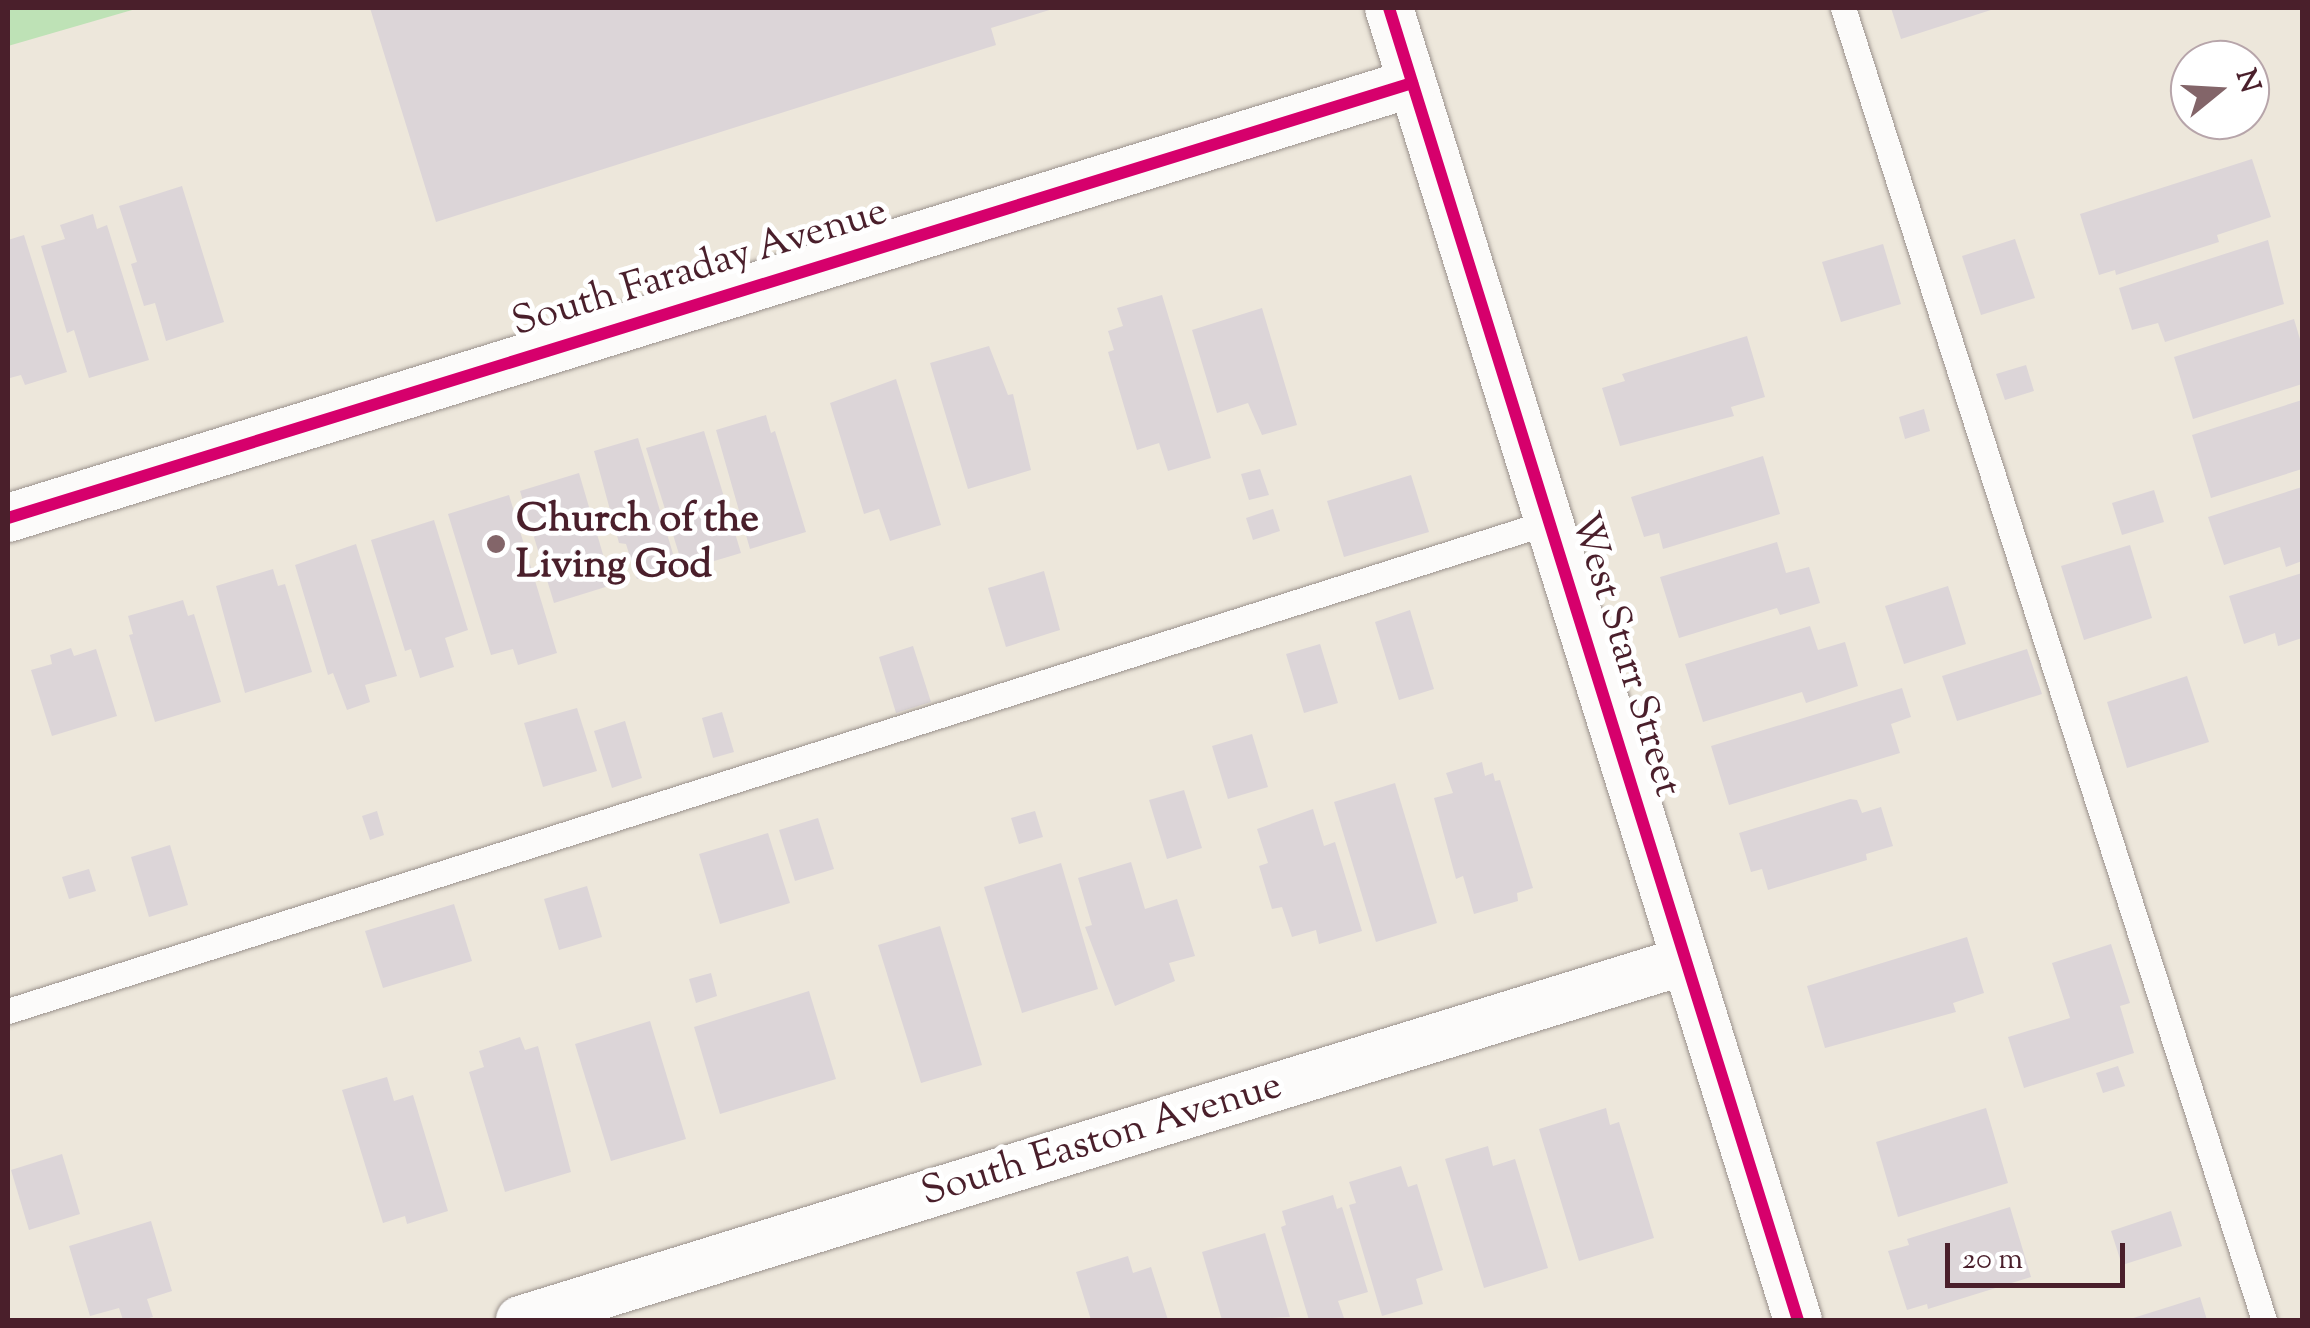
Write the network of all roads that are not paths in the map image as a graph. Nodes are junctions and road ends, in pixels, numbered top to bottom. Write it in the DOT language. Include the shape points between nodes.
graph roads {
  1 [pos="1389,8"];
  2 [pos="1844,8"];
  3 [pos="1412,83"];
  4 [pos="8,518"];
  5 [pos="1549,522"];
  6 [pos="1684,962"];
  7 [pos="8,1011"];
  8 [pos="520,1320"];
  9 [pos="1798,1320"];
  10 [pos="2264,1320"];
  1 -- 3 [label="street, West Starr Street"];
  2 -- 10 [label="lane"];
  3 -- 4 [label="street, South Faraday Avenue"];
  3 -- 5 [label="street, West Starr Street"];
  5 -- 6 [label="street, West Starr Street"];
  5 -- 7 [label="lane"];
  6 -- 8 [label="street, South Easton Avenue"];
  6 -- 9 [label="street, West Starr Street"];
}
